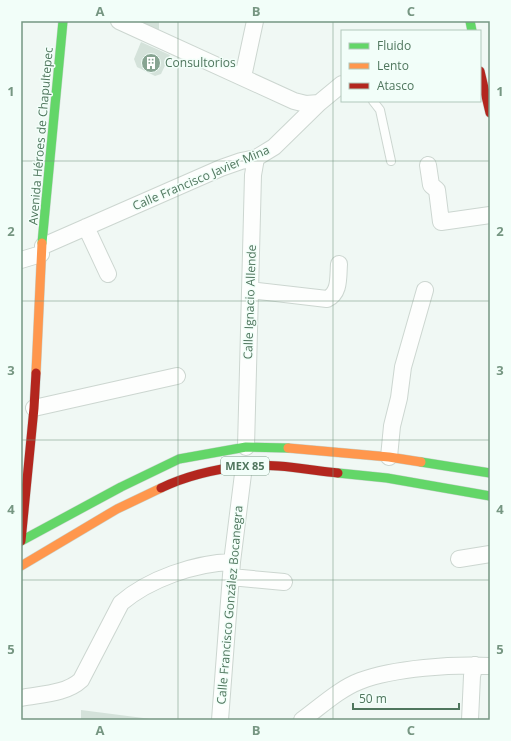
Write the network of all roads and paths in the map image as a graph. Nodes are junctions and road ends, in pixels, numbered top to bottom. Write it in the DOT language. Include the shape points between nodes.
graph roads {
  1 [pos="63,21"];
  2 [pos="119,21"];
  3 [pos="255,21"];
  4 [pos="481,75"];
  5 [pos="243,77"];
  6 [pos="341,85"];
  7 [pos="294,101"];
  8 [pos="374,102"];
  9 [pos="319,103"];
  10 [pos="490,113"];
  11 [pos="296,126"];
  12 [pos="256,158"];
  13 [pos="391,161"];
  14 [pos="428,165"];
  15 [pos="490,215"];
  16 [pos="86,227"];
  17 [pos="42,250"];
  18 [pos="21,260"];
  19 [pos="339,264"];
  20 [pos="108,274"];
  21 [pos="250,290"];
  22 [pos="425,290"];
  23 [pos="177,376"];
  24 [pos="34,408"];
  25 [pos="246,447"];
  26 [pos="389,457"];
  27 [pos="244,466"];
  28 [pos="490,473"];
  29 [pos="490,496"];
  30 [pos="21,541"];
  31 [pos="490,554"];
  32 [pos="460,559"];
  33 [pos="21,566"];
  34 [pos="231,569"];
  35 [pos="284,582"];
  36 [pos="482,665"];
  37 [pos="21,698"];
  38 [pos="220,720"];
  39 [pos="302,720"];
  40 [pos="470,720"];
  1 -- 17 [label="main road, Avenida Héroes de Chapultepec"];
  2 -- 5 [label="street"];
  3 -- 5 [label="street"];
  4 -- 10 [label="main road"];
  5 -- 7 [label="street"];
  6 -- 9 [label="street, Calle Francisco Javier Mina"];
  7 -- 9 [label="street" via="306,104"];
  7 -- 11 [label="street" via="298,113"];
  8 -- 13 [label="lane" via="380,110"];
  9 -- 11 [label="street, Calle Francisco Javier Mina"];
  11 -- 12 [label="street, Calle Francisco Javier Mina" via="274,147"];
  12 -- 16 [label="street, Calle Francisco Javier Mina" via="241,160 221,168"];
  12 -- 21 [label="street, Calle Ignacio Allende" via="253,175"];
  14 -- 15 [label="street" via="431,185 437,190 442,222"];
  16 -- 17 [label="street, Calle Francisco Javier Mina"];
  16 -- 20 [label="street"];
  17 -- 18 [label="street, Calle Francisco Javier Mina"];
  17 -- 24 [label="main road, Avenida Héroes de Chapultepec"];
  19 -- 21 [label="street" via="337,290 334,296 327,299"];
  21 -- 25 [label="street, Calle Ignacio Allende"];
  22 -- 26 [label="street" via="403,367"];
  23 -- 24 [label="street"];
  24 -- 30 [label="main road, Avenida Héroes de Chapultepec"];
  25 -- 26 [label="main road, MEX 85"];
  25 -- 30 [label="main road, MEX 85" via="179,459 120,487"];
  26 -- 28 [label="main road, MEX 85"];
  27 -- 29 [label="main road, MEX 85" via="387,478"];
  27 -- 33 [label="main road, MEX 85" via="181,478 117,509"];
  27 -- 34 [label="street, Calle Francisco González Bocanegra"];
  31 -- 32 [label="street"];
  34 -- 35 [label="street"];
  34 -- 37 [label="street" via="214,563 195,567 146,585 130,594 121,603 81,680 75,686"];
  34 -- 38 [label="street, Calle Francisco González Bocanegra"];
  36 -- 39 [label="street" via="443,666 381,675 360,681"];
  36 -- 40 [label="street" via="472,676"];
}
